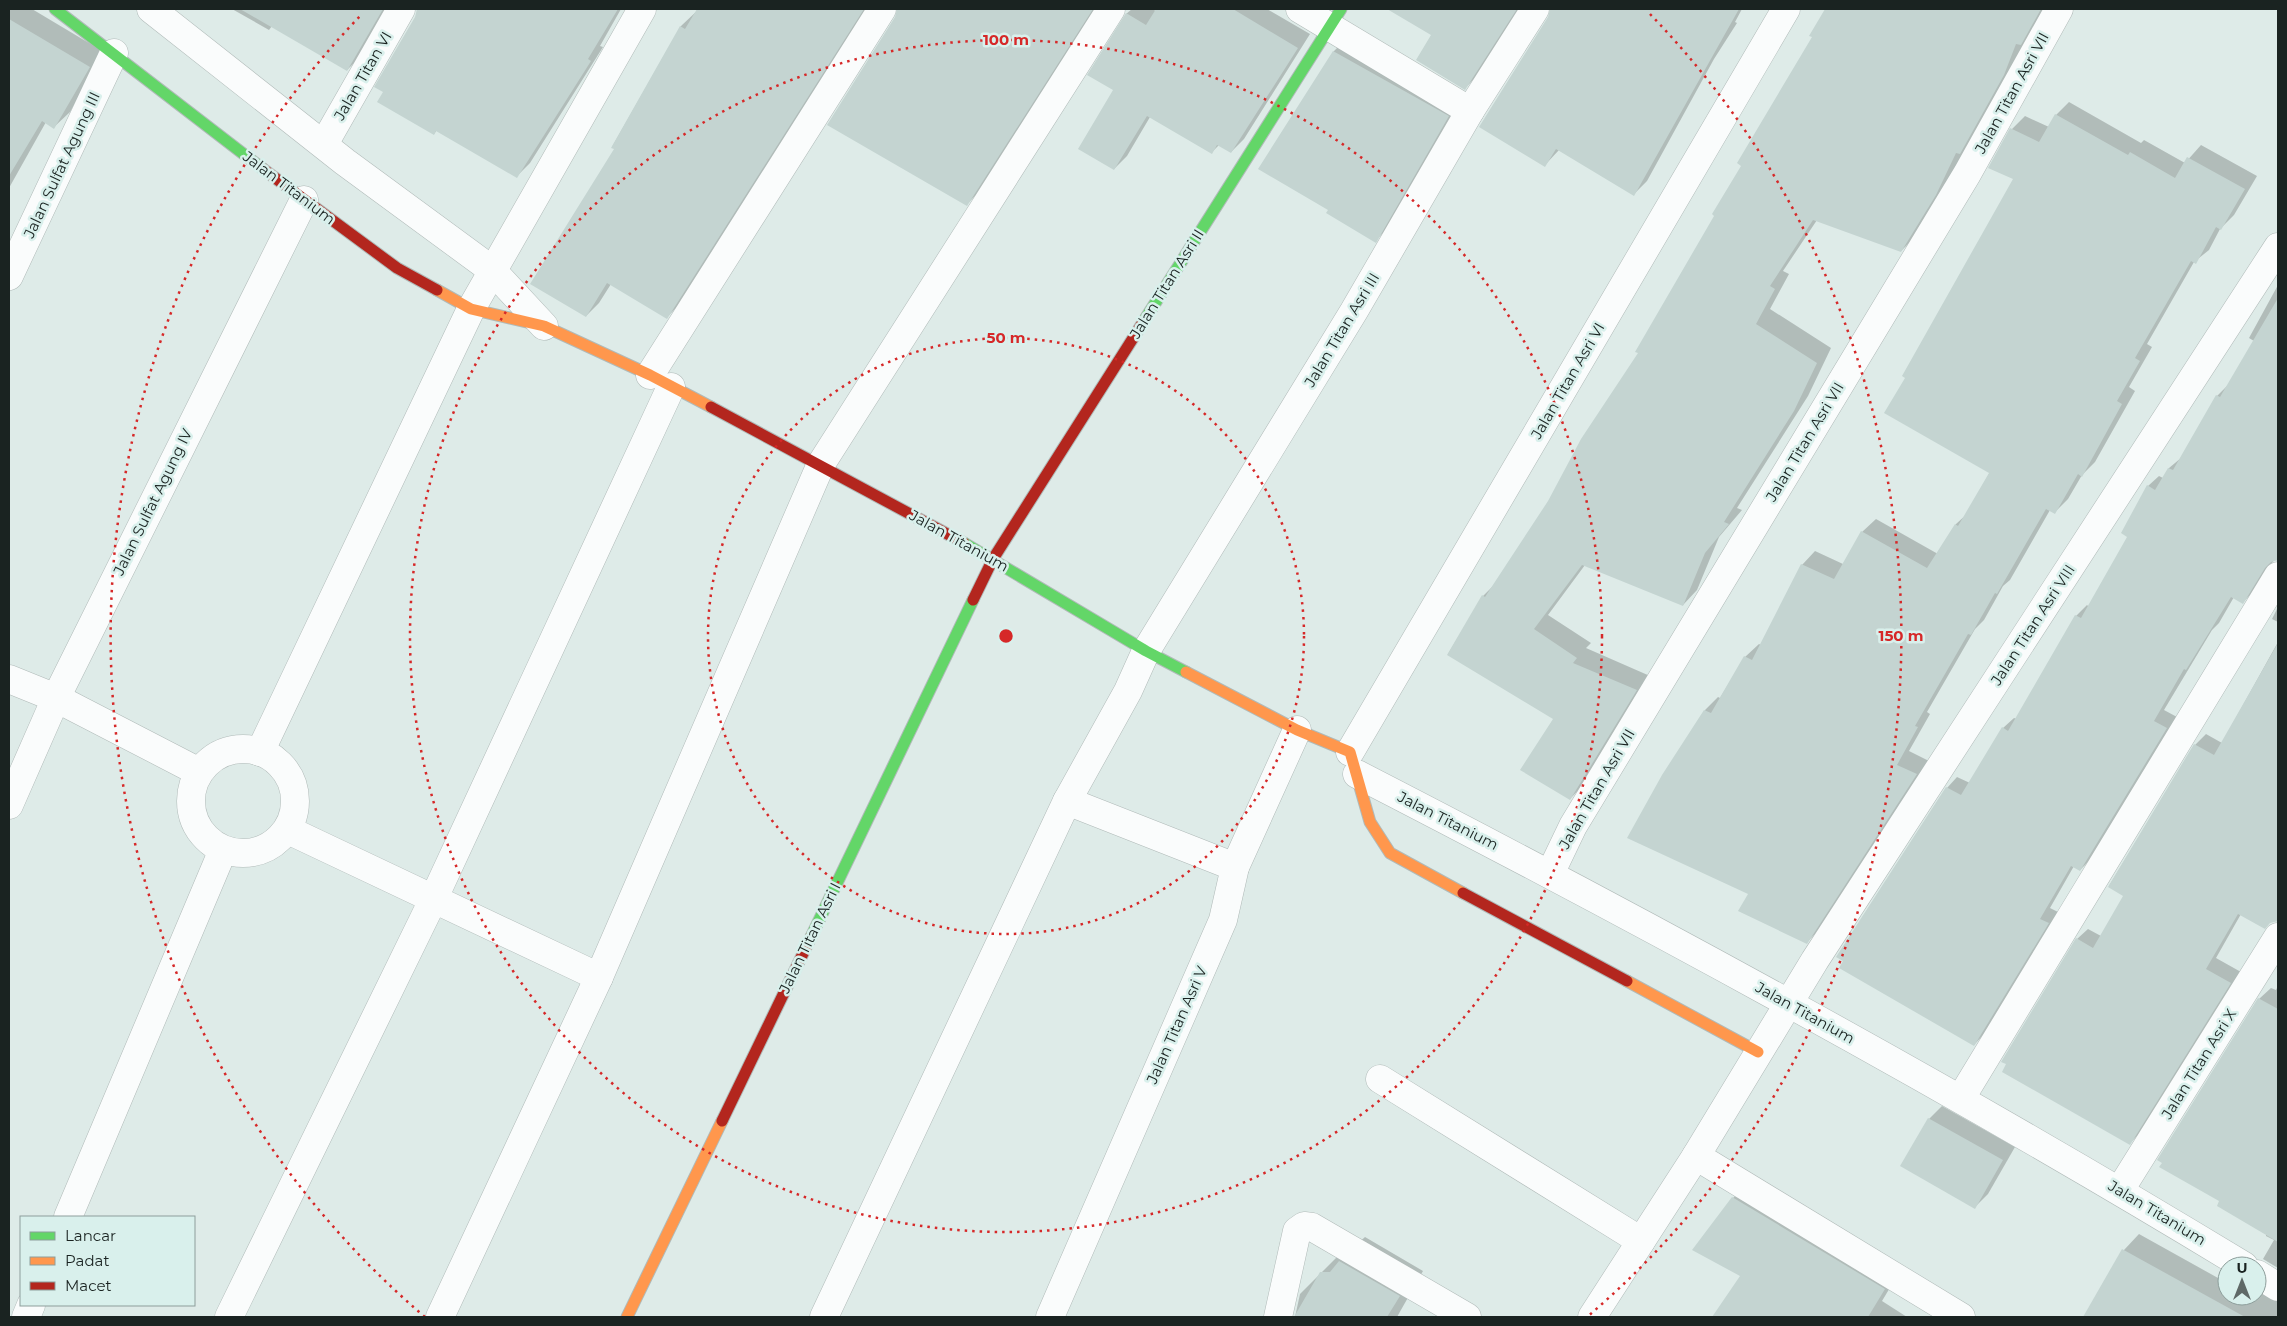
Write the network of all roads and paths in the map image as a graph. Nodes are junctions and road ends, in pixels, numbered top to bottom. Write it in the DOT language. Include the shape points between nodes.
graph roads {
  1 [pos="55,9"];
  2 [pos="402,9"];
  3 [pos="642,9"];
  4 [pos="882,9"];
  5 [pos="1111,9"];
  6 [pos="1300,9"];
  7 [pos="1535,9"];
  8 [pos="1786,9"];
  9 [pos="2059,9"];
  10 [pos="165,13"];
  11 [pos="1335,18"];
  12 [pos="114,53"];
  13 [pos="1470,111"];
  14 [pos="324,144"];
  15 [pos="304,200"];
  16 [pos="2278,247"];
  17 [pos="492,270"];
  18 [pos="9,276"];
  19 [pos="471,309"];
  20 [pos="544,326"];
  21 [pos="660,381"];
  22 [pos="821,464"];
  23 [pos="994,559"];
  24 [pos="2278,576"];
  25 [pos="1146,651"];
  26 [pos="9,679"];
  27 [pos="56,698"];
  28 [pos="1297,730"];
  29 [pos="260,752"];
  30 [pos="1354,763"];
  31 [pos="198,772"];
  32 [pos="1067,801"];
  33 [pos="9,805"];
  34 [pos="288,830"];
  35 [pos="224,850"];
  36 [pos="1236,867"];
  37 [pos="1550,874"];
  38 [pos="433,900"];
  39 [pos="2278,938"];
  40 [pos="599,977"];
  41 [pos="1788,1004"];
  42 [pos="1758,1052"];
  43 [pos="1380,1079"];
  44 [pos="1961,1098"];
  45 [pos="1696,1156"];
  46 [pos="2120,1190"];
  47 [pos="68,1216"];
  48 [pos="1641,1241"];
  49 [pos="2228,1256"];
  50 [pos="2267,1280"];
  51 [pos="2278,1287"];
  52 [pos="229,1317"];
  53 [pos="440,1317"];
  54 [pos="627,1317"];
  55 [pos="824,1317"];
  56 [pos="1050,1317"];
  57 [pos="1278,1317"];
  58 [pos="1467,1317"];
  59 [pos="1592,1317"];
  60 [pos="1961,1317"];
  1 -- 12 [label="street, Jalan Titanium"];
  2 -- 14 [label="street, Jalan Titan VI"];
  3 -- 17 [label="street"];
  4 -- 21 [label="street"];
  5 -- 22 [label="street"];
  6 -- 11 [label="street"];
  7 -- 13 [label="street, Jalan Titan Asri III"];
  8 -- 30 [label="street, Jalan Titan Asri VI"];
  9 -- 37 [label="street, Jalan Titan Asri VII" via="1967,174 1578,818"];
  10 -- 14 [label="street, Jalan Titanium"];
  11 -- 13 [label="street"];
  11 -- 23 [label="street, Jalan Titan Asri II"];
  12 -- 15 [label="street, Jalan Titanium"];
  12 -- 18 [label="street, Jalan Sulfat Agung III"];
  13 -- 25 [label="street, Jalan Titan Asri III" via="1354,311"];
  14 -- 17 [label="street, Jalan Titanium"];
  15 -- 19 [label="street, Jalan Titanium" via="397,268"];
  15 -- 27 [label="street, Jalan Sulfat Agung IV"];
  16 -- 41 [label="street, Jalan Titan Asri VIII"];
  17 -- 19 [label="street"];
  17 -- 20 [label="street, Jalan Titanium"];
  19 -- 20 [label="street, Jalan Titanium"];
  19 -- 29 [label="street"];
  20 -- 21 [label="street, Jalan Titanium"];
  21 -- 22 [label="street, Jalan Titanium"];
  21 -- 38 [label="street"];
  22 -- 23 [label="street, Jalan Titanium"];
  22 -- 40 [label="street"];
  23 -- 25 [label="street, Jalan Titanium"];
  23 -- 54 [label="street, Jalan Titan Asri I"];
  24 -- 44 [label="street"];
  25 -- 28 [label="street, Jalan Titanium"];
  25 -- 32 [label="street, Jalan Titan Asri III" via="1128,691"];
  26 -- 27 [label="street"];
  27 -- 31 [label="street"];
  27 -- 33 [label="street, Jalan Sulfat Agung IV"];
  28 -- 30 [label="street, Jalan Titanium"];
  28 -- 36 [label="street, Jalan Titan Asri V"];
  29 -- 31 [label="street" via="231,750 212,758"];
  29 -- 34 [label="street" via="287,771 294,789 295,810"];
  30 -- 37 [label="street, Jalan Titanium"];
  30 -- 42 [label="street" via="1370,822 1390,853"];
  31 -- 35 [label="street" via="191,789 191,808 196,826 208,840"];
  32 -- 36 [label="street"];
  32 -- 55 [label="street, Jalan Titan Asri III"];
  34 -- 35 [label="street" via="262,849 247,853"];
  34 -- 38 [label="street"];
  35 -- 47 [label="street"];
  36 -- 56 [label="street, Jalan Titan Asri V" via="1223,920"];
  37 -- 41 [label="street, Jalan Titanium"];
  38 -- 40 [label="street"];
  38 -- 52 [label="street"];
  39 -- 46 [label="street, Jalan Titan Asri X"];
  40 -- 53 [label="street"];
  41 -- 42 [label="street, Jalan Titan Asri VIII"];
  41 -- 44 [label="street, Jalan Titanium"];
  42 -- 45 [label="street, Jalan Titan Asri VIII"];
  43 -- 48 [label="street"];
  44 -- 46 [label="street, Jalan Titanium"];
  45 -- 48 [label="street, Jalan Titan Asri VIII"];
  45 -- 60 [label="street"];
  46 -- 49 [label="street, Jalan Titanium"];
  48 -- 59 [label="street, Jalan Titan Asri VIII"];
  50 -- 51 [label="street"];
  57 -- 58 [label="street" via="1297,1231 1304,1226 1312,1227"];
}
